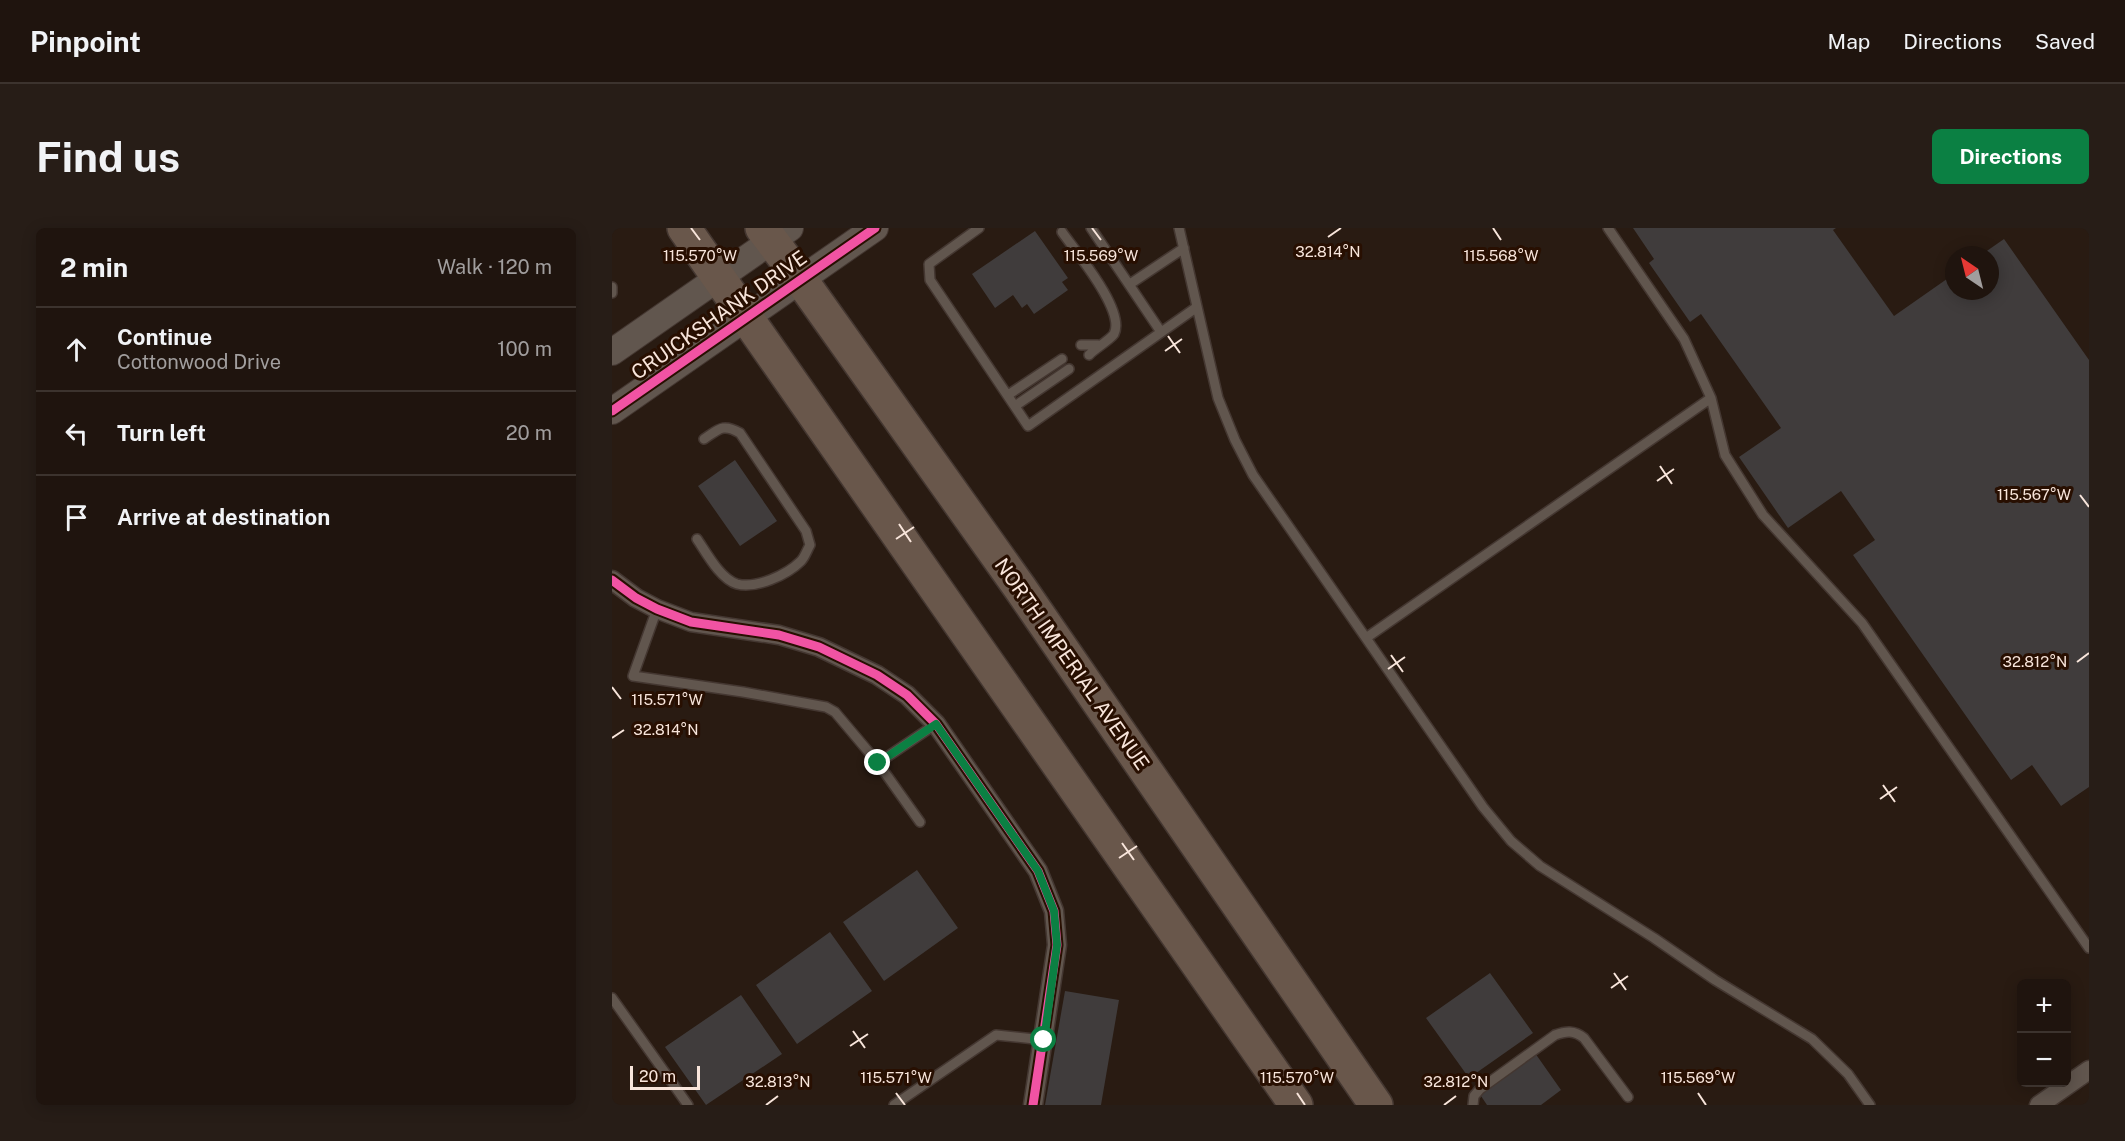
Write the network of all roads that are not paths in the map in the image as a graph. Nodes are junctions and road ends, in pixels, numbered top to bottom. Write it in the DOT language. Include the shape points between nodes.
graph roads {
  1 [pos="684,228"];
  2 [pos="875,228"];
  3 [pos="979,228"];
  4 [pos="1091,228"];
  5 [pos="1179,228"];
  6 [pos="1608,228"];
  7 [pos="774,232"];
  8 [pos="1062,232"];
  9 [pos="1184,248"];
  10 [pos="718,277"];
  11 [pos="801,280"];
  12 [pos="1130,284"];
  13 [pos="612,287"];
  14 [pos="612,293"];
  15 [pos="1197,308"];
  16 [pos="746,318"];
  17 [pos="1161,332"];
  18 [pos="1081,345"];
  19 [pos="1098,345"];
  20 [pos="612,352"];
  21 [pos="1089,355"];
  22 [pos="1062,359"];
  23 [pos="1069,369"];
  24 [pos="1008,395"];
  25 [pos="1711,398"];
  26 [pos="1015,406"];
  27 [pos="612,411"];
  28 [pos="704,439"];
  29 [pos="697,539"];
  30 [pos="612,580"];
  31 [pos="657,609"];
  32 [pos="1366,638"];
  33 [pos="936,724"];
  34 [pos="878,763"];
  35 [pos="920,822"];
  36 [pos="2089,948"];
  37 [pos="612,998"];
  38 [pos="1044,1040"];
  39 [pos="2089,1070"];
  40 [pos="1628,1097"];
  41 [pos="688,1105"];
  42 [pos="894,1105"];
  43 [pos="1033,1105"];
  44 [pos="1296,1105"];
  45 [pos="1376,1105"];
  46 [pos="1473,1105"];
  47 [pos="1870,1105"];
  48 [pos="2039,1105"];
  1 -- 10 [label="highway"];
  2 -- 11 [label="street, CRUICKSHANK DRIVE"];
  3 -- 24 [label="lane" via="928,264 930,280"];
  4 -- 12 [label="lane"];
  5 -- 9 [label="lane"];
  6 -- 25 [label="lane" via="1684,339"];
  7 -- 10 [label="street, CRUICKSHANK DRIVE"];
  7 -- 11 [label="highway, NORTH IMPERIAL AVENUE"];
  8 -- 19 [label="lane" via="1114,311 1117,321 1113,335"];
  9 -- 12 [label="lane"];
  9 -- 15 [label="lane"];
  10 -- 16 [label="highway"];
  10 -- 20 [label="street, CRUICKSHANK DRIVE"];
  11 -- 16 [label="street, CRUICKSHANK DRIVE"];
  11 -- 45 [label="highway, NORTH IMPERIAL AVENUE" via="1020,588"];
  12 -- 17 [label="lane"];
  13 -- 14 [label="lane"];
  15 -- 17 [label="lane"];
  15 -- 32 [label="lane" via="1218,398 1253,475"];
  16 -- 27 [label="street, CRUICKSHANK DRIVE"];
  16 -- 44 [label="highway"];
  17 -- 26 [label="lane" via="1029,426"];
  18 -- 19 [label="lane"];
  19 -- 21 [label="lane"];
  22 -- 24 [label="lane"];
  23 -- 26 [label="lane"];
  24 -- 26 [label="lane"];
  25 -- 32 [label="lane"];
  25 -- 36 [label="lane" via="1725,456 1763,515 1862,623"];
  28 -- 29 [label="lane" via="722,427 740,433 806,531 810,545 802,560 780,576 764,583 736,584 718,571"];
  30 -- 31 [label="street"];
  31 -- 33 [label="street" via="691,621 779,635 819,647 878,675 907,695"];
  31 -- 34 [label="lane" via="633,676 826,707"];
  32 -- 47 [label="lane" via="1482,807 1511,841 1549,872 1812,1039 1848,1074"];
  33 -- 34 [label="lane"];
  33 -- 38 [label="street" via="1038,871 1054,911 1057,945"];
  34 -- 35 [label="lane"];
  37 -- 41 [label="lane"];
  38 -- 42 [label="lane" via="996,1035"];
  38 -- 43 [label="street"];
  39 -- 48 [label="street"];
  40 -- 46 [label="lane" via="1584,1038 1576,1032 1564,1032 1554,1035 1480,1089"];
}
